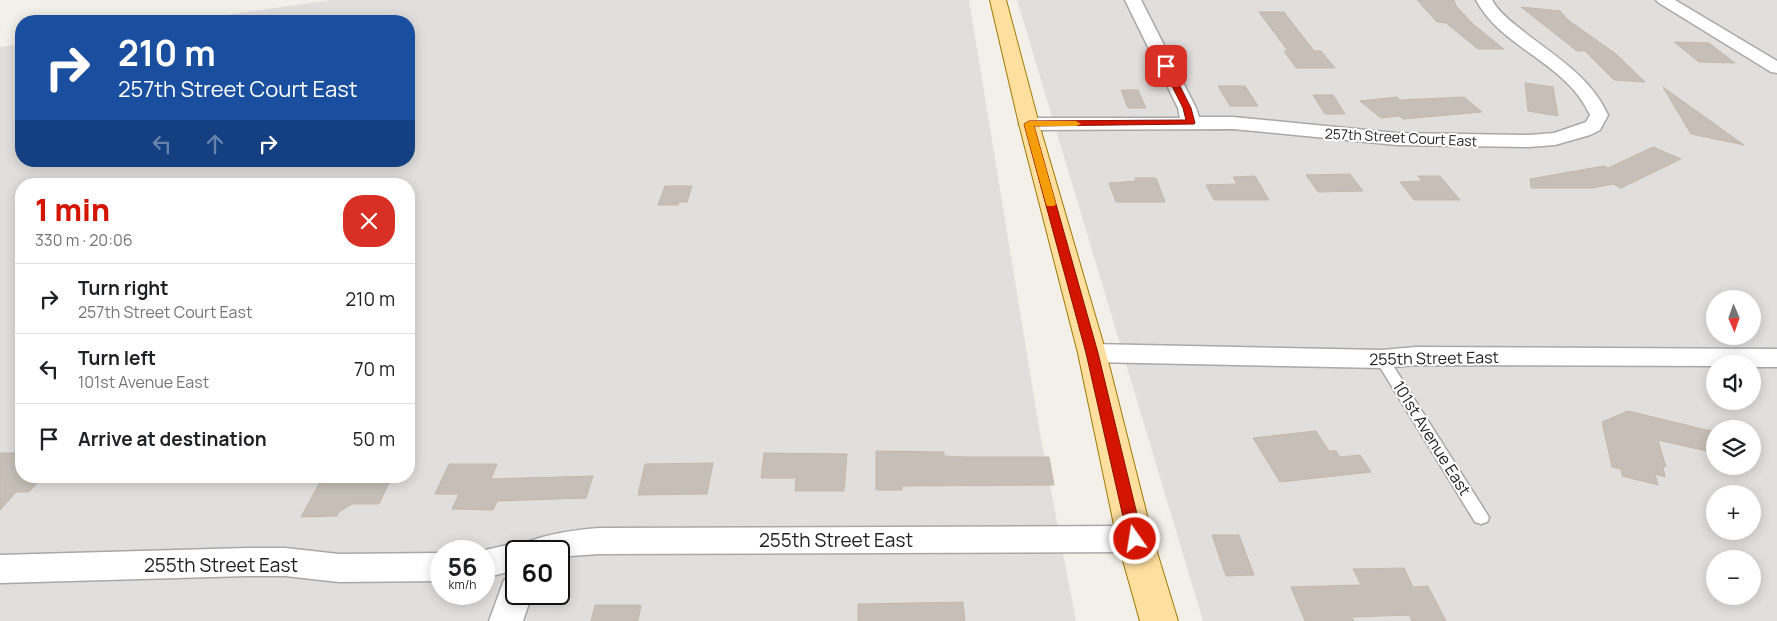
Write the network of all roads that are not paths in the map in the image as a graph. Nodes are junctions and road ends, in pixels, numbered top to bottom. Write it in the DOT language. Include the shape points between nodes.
graph roads {
  1 [pos="998,0"];
  2 [pos="1133,0"];
  3 [pos="1484,0"];
  4 [pos="1664,0"];
  5 [pos="1777,68"];
  6 [pos="1191,123"];
  7 [pos="1029,124"];
  8 [pos="1092,353"];
  9 [pos="1777,358"];
  10 [pos="1382,359"];
  11 [pos="1481,518"];
  12 [pos="1135,539"];
  13 [pos="570,543"];
  14 [pos="430,567"];
  15 [pos="0,569"];
  16 [pos="511,605"];
  17 [pos="506,621"];
  18 [pos="1158,621"];
  1 -- 7 [label="main road"];
  2 -- 6 [label="street" via="1187,108"];
  3 -- 6 [label="street, 257th Street Court East" via="1493,14 1566,72 1591,97 1600,115 1593,126 1555,139 1484,141 1397,139 1233,123"];
  4 -- 5 [label="street"];
  6 -- 7 [label="street, 257th Street Court East"];
  7 -- 8 [label="main road"];
  8 -- 10 [label="street, 255th Street East"];
  8 -- 12 [label="main road"];
  9 -- 10 [label="street, 255th Street East" via="1416,356"];
  10 -- 11 [label="lane, 101st Avenue East"];
  12 -- 13 [label="street, 255th Street East"];
  12 -- 18 [label="main road"];
  14 -- 15 [label="street, 255th Street East" via="339,568 247,562"];
  16 -- 17 [label="street"];
}
